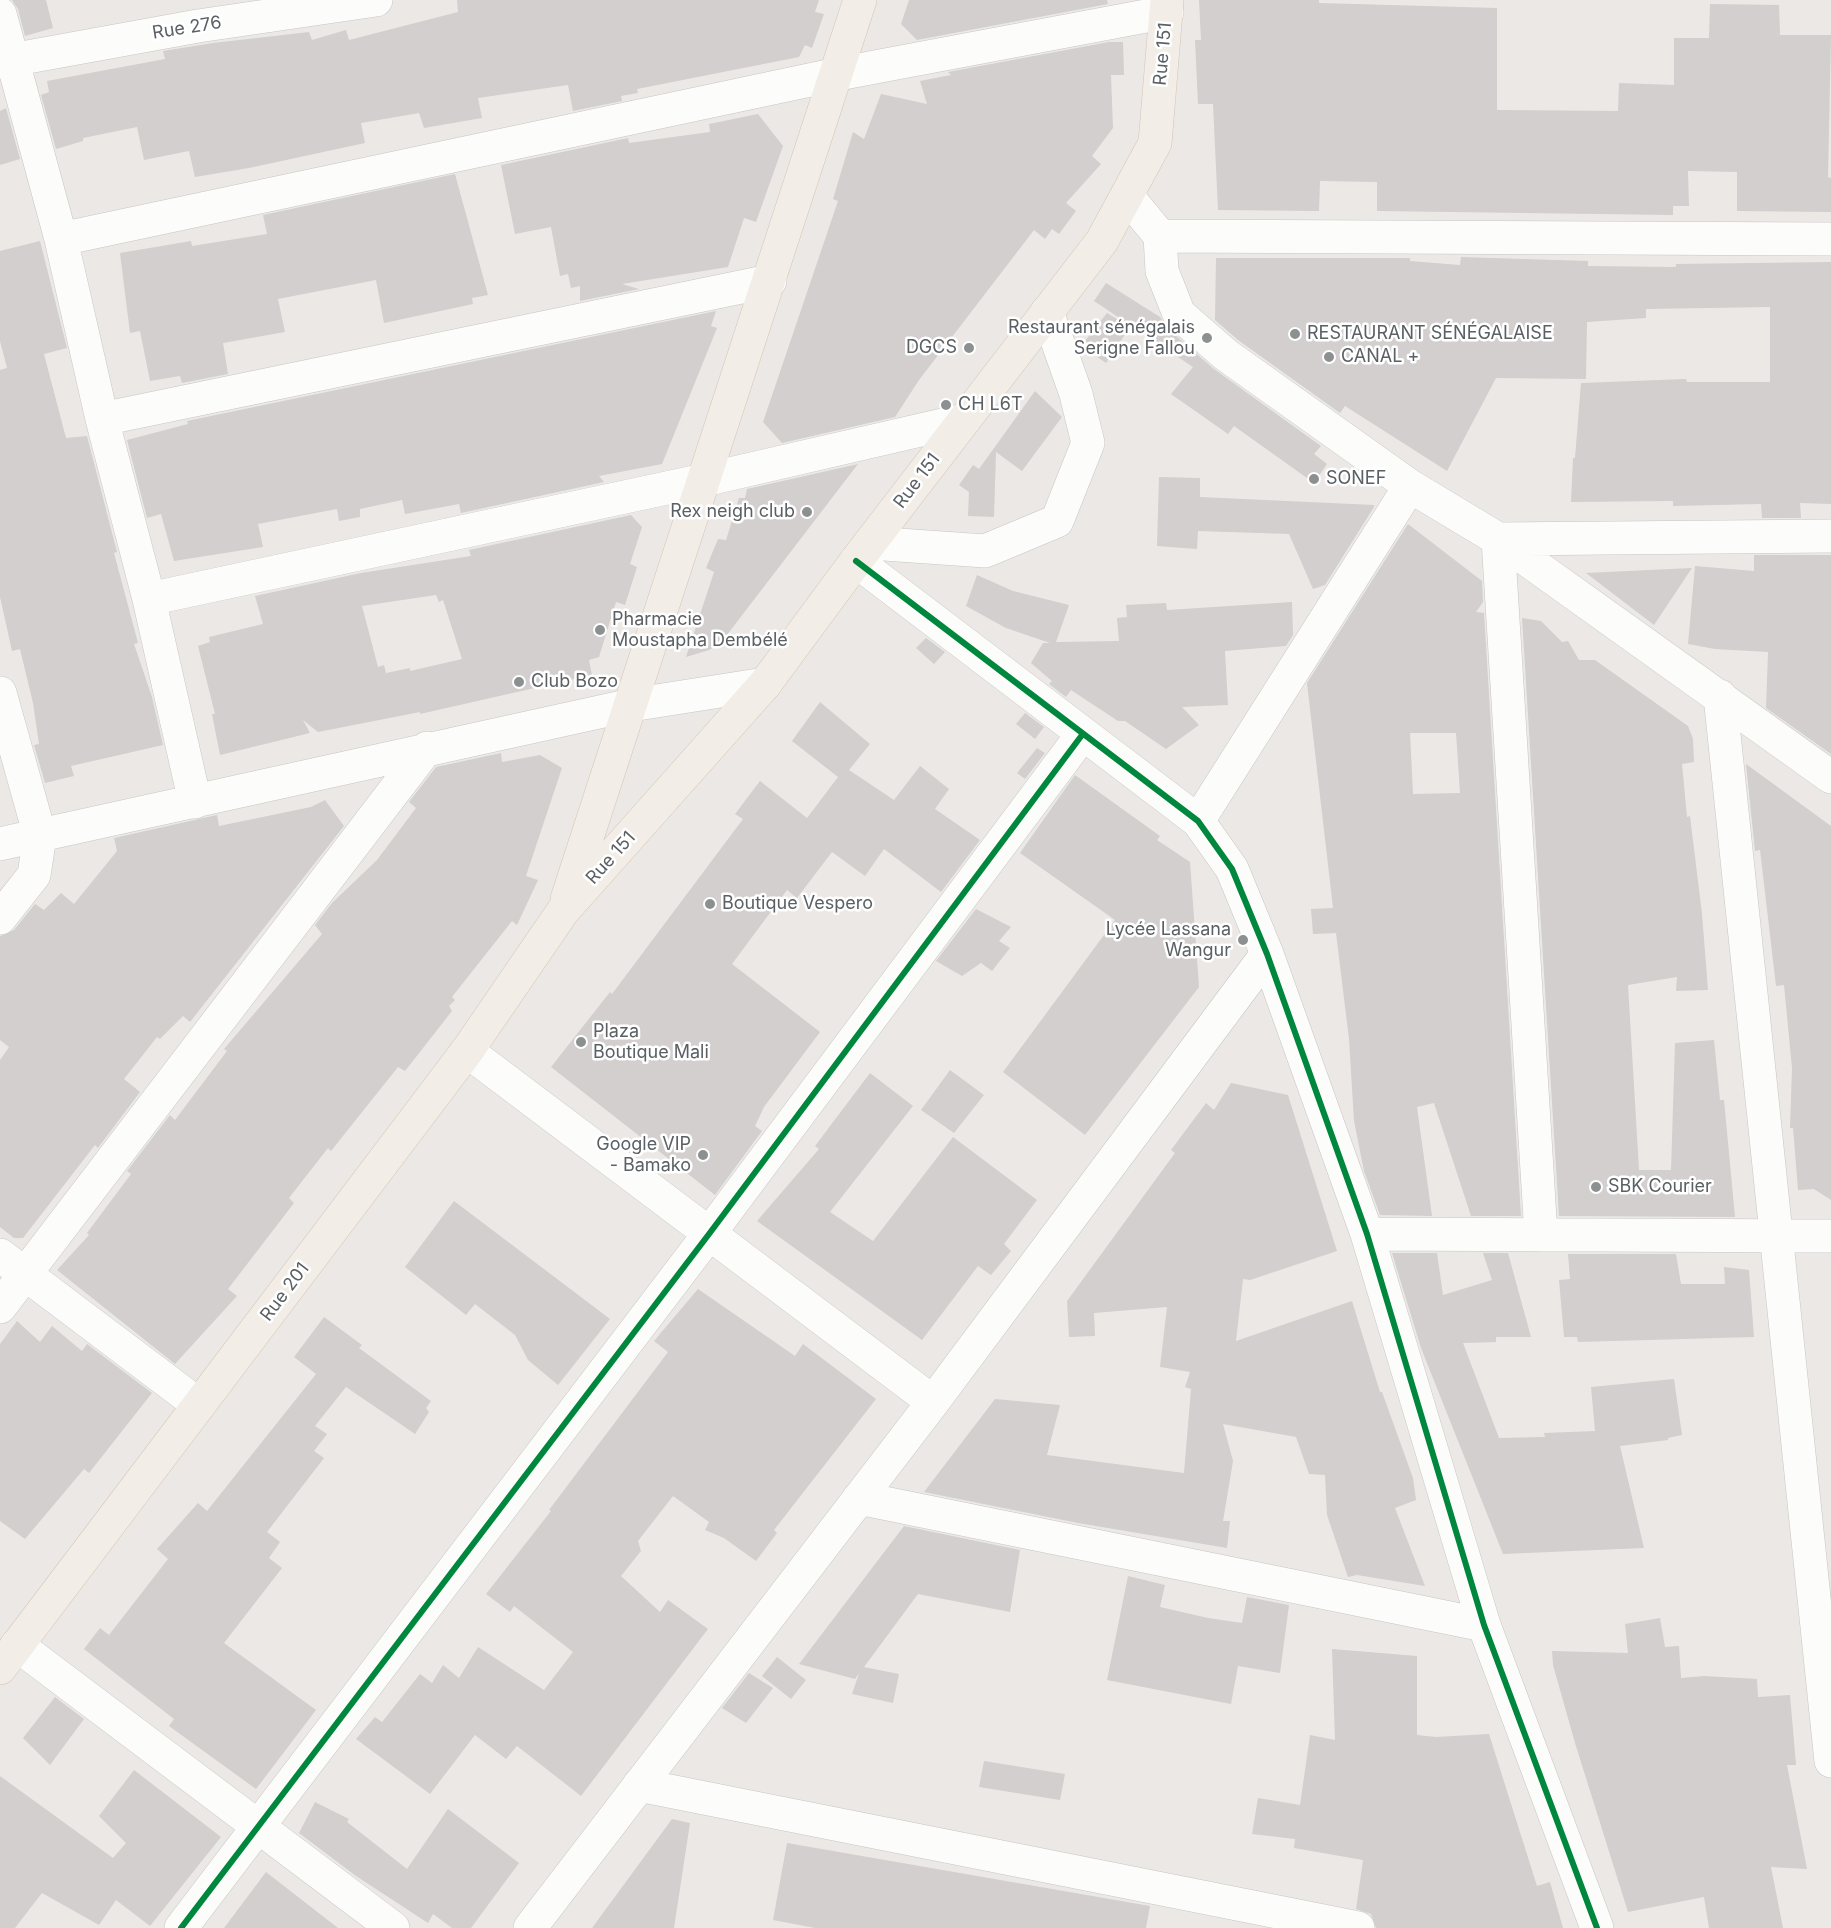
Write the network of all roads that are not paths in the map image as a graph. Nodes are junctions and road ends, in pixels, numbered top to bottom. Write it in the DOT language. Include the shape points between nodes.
graph roads {
  1 [pos="860,0"];
  2 [pos="368,1"];
  3 [pos="1167,6"];
  4 [pos="194,13"];
  5 [pos="0,14"];
  6 [pos="7,61"];
  7 [pos="838,74"];
  8 [pos="1127,196"];
  9 [pos="1160,236"];
  10 [pos="61,239"];
  11 [pos="1831,239"];
  12 [pos="770,281"];
  13 [pos="1047,312"];
  14 [pos="102,419"];
  15 [pos="964,420"];
  16 [pos="704,480"];
  17 [pos="1410,486"];
  18 [pos="1831,536"];
  19 [pos="1498,538"];
  20 [pos="863,552"];
  21 [pos="149,599"];
  22 [pos="765,684"];
  23 [pos="0,693"];
  24 [pos="1720,696"];
  25 [pos="631,705"];
  26 [pos="1082,735"];
  27 [pos="427,748"];
  28 [pos="1831,777"];
  29 [pos="195,802"];
  30 [pos="1198,821"];
  31 [pos="40,836"];
  32 [pos="0,844"];
  33 [pos="563,911"];
  34 [pos="0,918"];
  35 [pos="1268,954"];
  36 [pos="466,1051"];
  37 [pos="710,1234"];
  38 [pos="1367,1234"];
  39 [pos="1541,1235"];
  40 [pos="1776,1235"];
  41 [pos="1831,1236"];
  42 [pos="12,1265"];
  43 [pos="0,1307"];
  44 [pos="933,1402"];
  45 [pos="199,1405"];
  46 [pos="859,1498"];
  47 [pos="1484,1625"];
  48 [pos="8,1657"];
  49 [pos="1831,1761"];
  50 [pos="639,1785"];
  51 [pos="258,1827"];
  52 [pos="1252,1917"];
  53 [pos="181,1928"];
  54 [pos="393,1928"];
  55 [pos="530,1928"];
  56 [pos="1358,1928"];
  57 [pos="1597,1928"];
  1 -- 7 [label="main road"];
  2 -- 4 [label="street, Rue 276"];
  3 -- 7 [label="street"];
  3 -- 8 [label="main road, Rue 151" via="1155,143"];
  4 -- 6 [label="street, Rue 276"];
  5 -- 6 [label="street"];
  6 -- 10 [label="street"];
  7 -- 10 [label="street"];
  7 -- 12 [label="main road"];
  8 -- 9 [label="street"];
  8 -- 13 [label="main road, Rue 151" via="1102,241"];
  9 -- 11 [label="street"];
  9 -- 17 [label="street" via="1162,271 1179,314 1226,355"];
  10 -- 14 [label="street"];
  12 -- 14 [label="street"];
  12 -- 16 [label="main road"];
  13 -- 15 [label="main road, Rue 151"];
  13 -- 20 [label="street" via="1076,394 1088,444 1057,521 986,551"];
  14 -- 21 [label="street"];
  15 -- 16 [label="street"];
  15 -- 20 [label="main road, Rue 151"];
  16 -- 21 [label="street"];
  16 -- 25 [label="main road"];
  17 -- 19 [label="street"];
  17 -- 30 [label="street"];
  18 -- 19 [label="street"];
  19 -- 24 [label="street"];
  19 -- 39 [label="street"];
  20 -- 22 [label="main road, Rue 151"];
  20 -- 26 [label="street"];
  21 -- 29 [label="street"];
  22 -- 25 [label="street"];
  22 -- 33 [label="main road, Rue 151"];
  23 -- 31 [label="street"];
  24 -- 28 [label="street"];
  24 -- 40 [label="street"];
  25 -- 27 [label="street"];
  25 -- 33 [label="main road"];
  26 -- 30 [label="street"];
  26 -- 37 [label="street"];
  27 -- 29 [label="street"];
  27 -- 42 [label="street"];
  29 -- 31 [label="street"];
  30 -- 35 [label="street" via="1232,868"];
  31 -- 32 [label="street"];
  31 -- 34 [label="street" via="33,875"];
  33 -- 36 [label="main road, Rue 201"];
  35 -- 38 [label="street"];
  35 -- 44 [label="street"];
  36 -- 37 [label="street"];
  36 -- 45 [label="main road, Rue 201"];
  37 -- 44 [label="street"];
  37 -- 51 [label="street"];
  38 -- 39 [label="street"];
  38 -- 47 [label="street"];
  39 -- 40 [label="street"];
  40 -- 41 [label="street"];
  40 -- 49 [label="street"];
  42 -- 43 [label="street"];
  42 -- 45 [label="street"];
  44 -- 46 [label="street"];
  45 -- 48 [label="main road, Rue 201"];
  46 -- 47 [label="street"];
  46 -- 50 [label="street"];
  47 -- 57 [label="street"];
  48 -- 51 [label="street"];
  50 -- 52 [label="street"];
  50 -- 55 [label="street"];
  51 -- 53 [label="street"];
  51 -- 54 [label="street"];
  52 -- 56 [label="street"];
}
